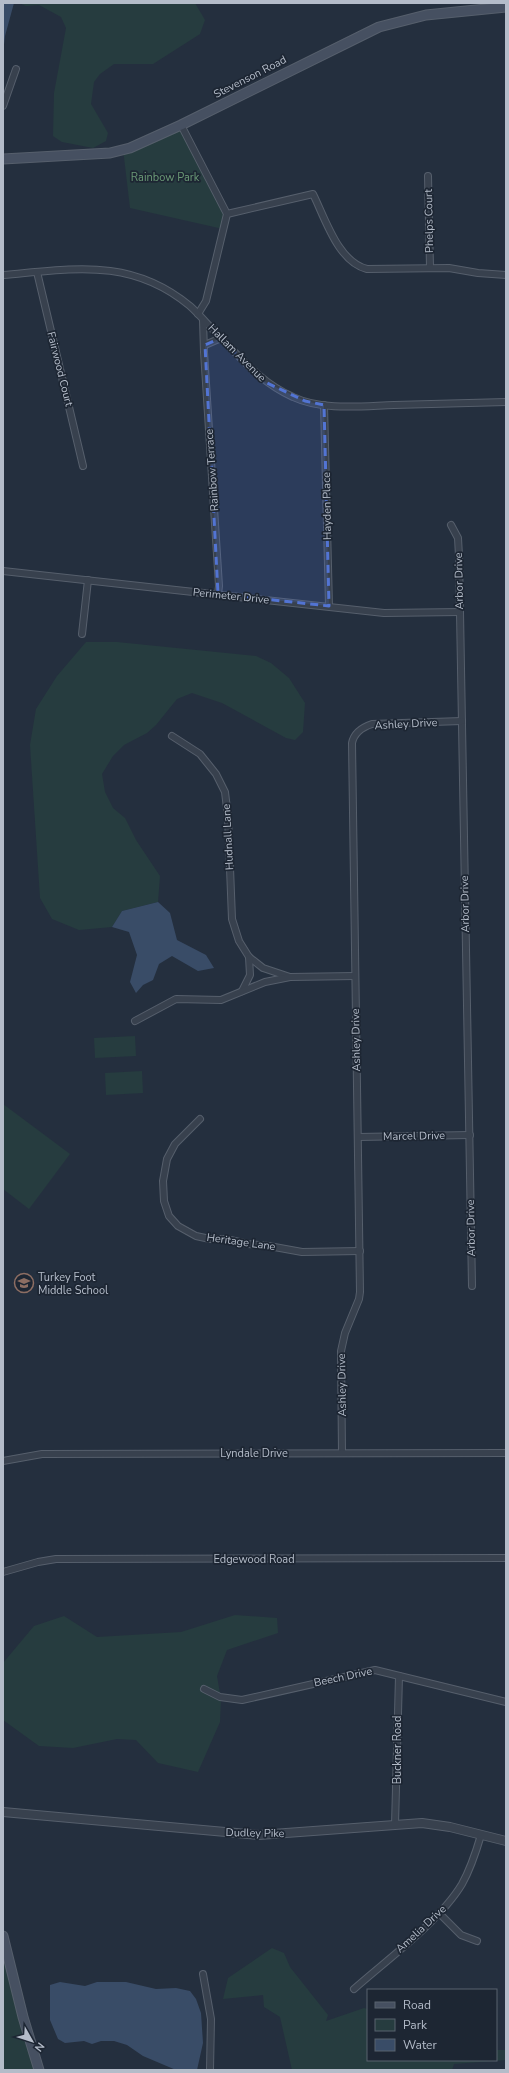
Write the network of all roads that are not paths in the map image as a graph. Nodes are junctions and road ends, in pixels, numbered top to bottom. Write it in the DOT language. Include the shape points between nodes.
graph roads {
  1 [pos="506,7"];
  2 [pos="16,70"];
  3 [pos="3,106"];
  4 [pos="181,125"];
  5 [pos="3,159"];
  6 [pos="428,176"];
  7 [pos="227,214"];
  8 [pos="430,267"];
  9 [pos="37,272"];
  10 [pos="3,275"];
  11 [pos="506,275"];
  12 [pos="198,314"];
  13 [pos="204,320"];
  14 [pos="221,338"];
  15 [pos="205,345"];
  16 [pos="506,402"];
  17 [pos="324,405"];
  18 [pos="83,466"];
  19 [pos="451,525"];
  20 [pos="3,571"];
  21 [pos="88,580"];
  22 [pos="218,594"];
  23 [pos="329,606"];
  24 [pos="460,612"];
  25 [pos="82,634"];
  26 [pos="462,721"];
  27 [pos="172,736"];
  28 [pos="249,957"];
  29 [pos="355,976"];
  30 [pos="290,977"];
  31 [pos="242,991"];
  32 [pos="135,1022"];
  33 [pos="200,1119"];
  34 [pos="470,1135"];
  35 [pos="358,1137"];
  36 [pos="360,1251"];
  37 [pos="472,1286"];
  38 [pos="342,1453"];
  39 [pos="506,1453"];
  40 [pos="3,1461"];
  41 [pos="506,1558"];
  42 [pos="3,1572"];
  43 [pos="399,1676"];
  44 [pos="204,1689"];
  45 [pos="506,1702"];
  46 [pos="3,1812"];
  47 [pos="395,1825"];
  48 [pos="481,1835"];
  49 [pos="506,1842"];
  50 [pos="439,1913"];
  51 [pos="3,1936"];
  52 [pos="477,1941"];
  53 [pos="202,1974"];
  54 [pos="354,1989"];
  55 [pos="39,2070"];
  56 [pos="210,2070"];
  1 -- 4 [label="main road, Stevenson Road" via="426,14 385,25"];
  2 -- 3 [label="street"];
  4 -- 5 [label="main road, Stevenson Road" via="130,148 110,153"];
  4 -- 7 [label="street"];
  6 -- 8 [label="street, Phelps Court"];
  7 -- 8 [label="street" via="313,194 338,245 352,263 367,269"];
  7 -- 12 [label="street" via="206,301"];
  8 -- 11 [label="street"];
  9 -- 10 [label="street, Hallam Avenue"];
  9 -- 12 [label="street, Hallam Avenue" via="82,268 119,271 164,288"];
  9 -- 18 [label="street, Fairwood Court"];
  12 -- 13 [label="street, Hallam Avenue"];
  13 -- 14 [label="street, Hallam Avenue"];
  13 -- 15 [label="street, Rainbow Terrace"];
  14 -- 15 [label="street"];
  14 -- 17 [label="street, Hallam Avenue" via="249,368 273,388 294,398"];
  15 -- 22 [label="street, Rainbow Terrace"];
  16 -- 17 [label="street, Hallam Avenue"];
  17 -- 23 [label="street, Hayden Place"];
  19 -- 24 [label="street, Arbor Drive" via="458,538"];
  20 -- 21 [label="street, Perimeter Drive"];
  21 -- 22 [label="street, Perimeter Drive"];
  21 -- 25 [label="street"];
  22 -- 23 [label="street, Perimeter Drive"];
  23 -- 24 [label="street, Perimeter Drive" via="384,613"];
  24 -- 26 [label="street, Arbor Drive"];
  26 -- 29 [label="street, Ashley Drive" via="372,724 360,730 353,738 351,753"];
  26 -- 34 [label="street, Arbor Drive"];
  27 -- 28 [label="street, Hudnall Lane" via="200,754 216,774 225,792 232,919 239,941"];
  28 -- 30 [label="street, Hudnall Lane" via="263,968"];
  28 -- 31 [label="street" via="250,975"];
  29 -- 30 [label="street, Hudnall Lane"];
  29 -- 35 [label="street, Ashley Drive"];
  30 -- 31 [label="street, Hudnall Lane" via="265,982"];
  31 -- 32 [label="street, Hudnall Lane" via="216,1001 176,999"];
  33 -- 36 [label="street, Heritage Lane" via="175,1144 167,1159 163,1181 164,1201 168,1216 178,1226 196,1236 210,1239 226,1239 302,1252"];
  34 -- 35 [label="street, Marcel Drive"];
  34 -- 37 [label="street, Arbor Drive"];
  35 -- 36 [label="street, Ashley Drive"];
  36 -- 38 [label="street, Ashley Drive" via="359,1299 345,1333 341,1351"];
  38 -- 39 [label="street, Lyndale Drive"];
  38 -- 40 [label="street, Lyndale Drive" via="42,1454"];
  41 -- 42 [label="street, Edgewood Road" via="56,1560 38,1562"];
  43 -- 44 [label="street, Beech Drive" via="374,1670 242,1700 220,1697"];
  43 -- 45 [label="street, Beech Drive"];
  43 -- 47 [label="street, Buckner Road"];
  46 -- 47 [label="street, Dudley Pike" via="259,1835"];
  47 -- 48 [label="street, Dudley Pike" via="437,1824"];
  48 -- 49 [label="street, Dudley Pike"];
  48 -- 50 [label="street, Amelia Drive" via="472,1864 462,1883"];
  50 -- 52 [label="street" via="461,1935"];
  50 -- 54 [label="street, Amelia Drive"];
  51 -- 55 [label="main road"];
  53 -- 56 [label="street" via="211,2019"];
}
